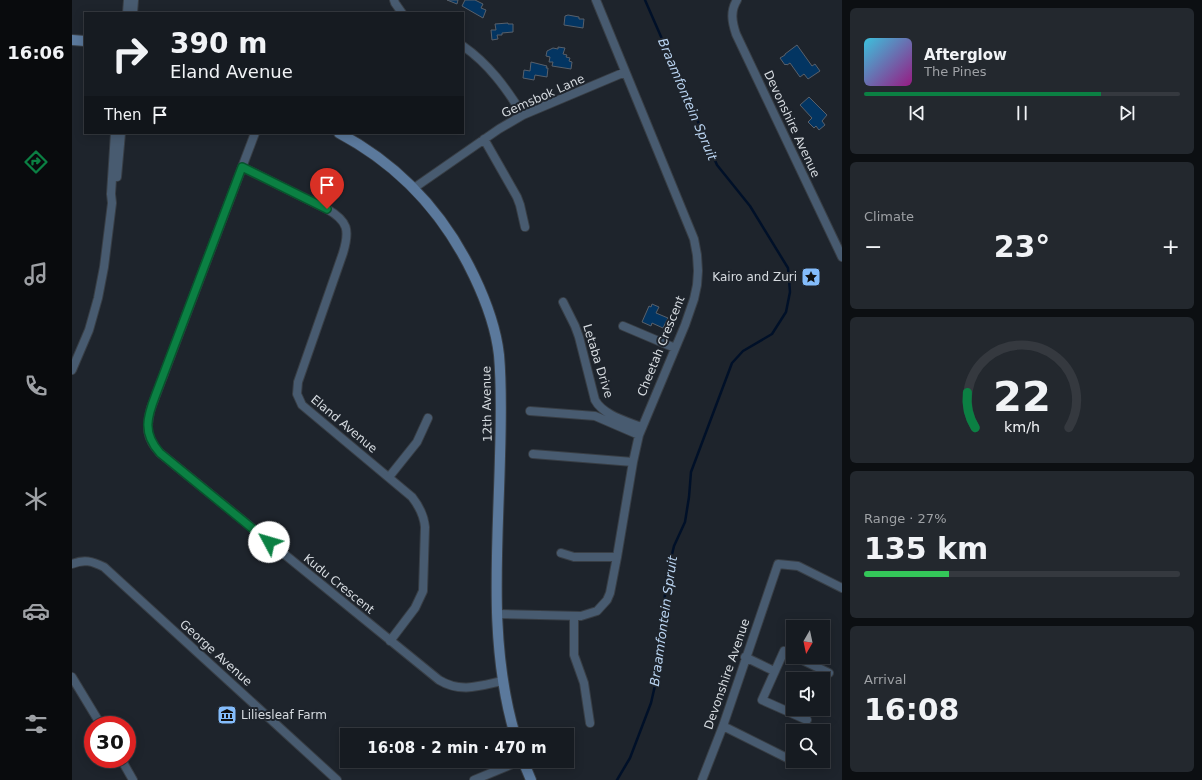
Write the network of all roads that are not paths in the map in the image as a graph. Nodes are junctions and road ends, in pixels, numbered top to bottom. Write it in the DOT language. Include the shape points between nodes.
graph roads {
  1 [pos="128,0"];
  2 [pos="134,0"];
  3 [pos="394,0"];
  4 [pos="596,0"];
  5 [pos="737,0"];
  6 [pos="127,12"];
  7 [pos="133,12"];
  8 [pos="401,12"];
  9 [pos="72,40"];
  10 [pos="84,41"];
  11 [pos="72,47"];
  12 [pos="84,47"];
  13 [pos="464,47"];
  14 [pos="625,72"];
  15 [pos="523,115"];
  16 [pos="115,134"];
  17 [pos="121,134"];
  18 [pos="255,134"];
  19 [pos="341,134"];
  20 [pos="484,140"];
  21 [pos="242,167"];
  22 [pos="414,188"];
  23 [pos="112,203"];
  24 [pos="524,227"];
  25 [pos="842,258"];
  26 [pos="563,302"];
  27 [pos="623,326"];
  28 [pos="675,348"];
  29 [pos="72,370"];
  30 [pos="530,411"];
  31 [pos="428,418"];
  32 [pos="642,427"];
  33 [pos="639,435"];
  34 [pos="533,454"];
  35 [pos="633,462"];
  36 [pos="389,477"];
  37 [pos="560,553"];
  38 [pos="617,557"];
  39 [pos="72,564"];
  40 [pos="842,588"];
  41 [pos="497,614"];
  42 [pos="574,616"];
  43 [pos="390,641"];
  44 [pos="786,652"];
  45 [pos="745,657"];
  46 [pos="810,664"];
  47 [pos="774,671"];
  48 [pos="827,672"];
  49 [pos="72,677"];
  50 [pos="502,681"];
  51 [pos="96,716"];
  52 [pos="807,720"];
  53 [pos="590,723"];
  54 [pos="723,726"];
  55 [pos="512,728"];
  56 [pos="786,758"];
  57 [pos="126,768"];
  58 [pos="503,768"];
  59 [pos="526,768"];
  60 [pos="133,780"];
  61 [pos="337,780"];
  62 [pos="474,780"];
  63 [pos="531,780"];
  64 [pos="702,780"];
  1 -- 6 [label="street"];
  2 -- 7 [label="street"];
  3 -- 8 [label="street"];
  4 -- 14 [label="street, Cheetah Crescent"];
  5 -- 25 [label="street, Devonshire Avenue" via="732,12 736,34"];
  9 -- 10 [label="street"];
  11 -- 12 [label="street"];
  13 -- 15 [label="street" via="497,76"];
  14 -- 15 [label="street, Gemsbok Lane"];
  14 -- 28 [label="street, Cheetah Crescent" via="694,239 697,255 694,300"];
  15 -- 20 [label="street, Gemsbok Lane"];
  16 -- 23 [label="street"];
  17 -- 23 [label="street"];
  18 -- 21 [label="street, Kudu Crescent"];
  19 -- 22 [label="street, 12th Avenue" via="377,156"];
  20 -- 22 [label="street, Gemsbok Lane"];
  20 -- 24 [label="street" via="517,197"];
  21 -- 36 [label="street, Eland Avenue" via="327,209 343,220 348,234 346,244 298,382 297,394 302,405"];
  21 -- 43 [label="street, Kudu Crescent" via="151,408 148,418 150,439 160,453"];
  22 -- 41 [label="street, 12th Avenue" via="447,228 465,257 482,292 498,354 501,422"];
  23 -- 29 [label="street" via="98,298 89,330"];
  26 -- 32 [label="street, Letaba Drive" via="579,337 598,405 607,412"];
  27 -- 28 [label="street"];
  28 -- 32 [label="street, Cheetah Crescent"];
  30 -- 33 [label="street" via="595,416"];
  31 -- 36 [label="street" via="417,442"];
  32 -- 33 [label="street, Cheetah Crescent"];
  33 -- 35 [label="street, Cheetah Crescent"];
  34 -- 35 [label="street"];
  35 -- 38 [label="street, Cheetah Crescent"];
  36 -- 43 [label="street, Eland Avenue" via="418,504 425,527 423,591 415,608"];
  37 -- 38 [label="street" via="574,557"];
  38 -- 42 [label="street, Cheetah Crescent" via="610,593 603,606 590,614"];
  39 -- 61 [label="street, George Avenue" via="87,560 104,567"];
  40 -- 45 [label="street, Devonshire Avenue" via="798,566 778,564"];
  41 -- 42 [label="street, Cheetah Crescent"];
  41 -- 50 [label="street, 12th Avenue"];
  42 -- 53 [label="street" via="574,655 584,683"];
  43 -- 50 [label="street, Kudu Crescent" via="448,685 464,688"];
  44 -- 47 [label="street" via="784,651"];
  45 -- 47 [label="street"];
  45 -- 54 [label="street, Devonshire Avenue"];
  46 -- 48 [label="street"];
  47 -- 52 [label="street" via="762,700"];
  49 -- 51 [label="street"];
  50 -- 55 [label="street, 12th Avenue"];
  54 -- 56 [label="street"];
  54 -- 64 [label="street, Devonshire Avenue"];
  57 -- 60 [label="street"];
  58 -- 62 [label="street"];
  59 -- 63 [label="street"];
}
